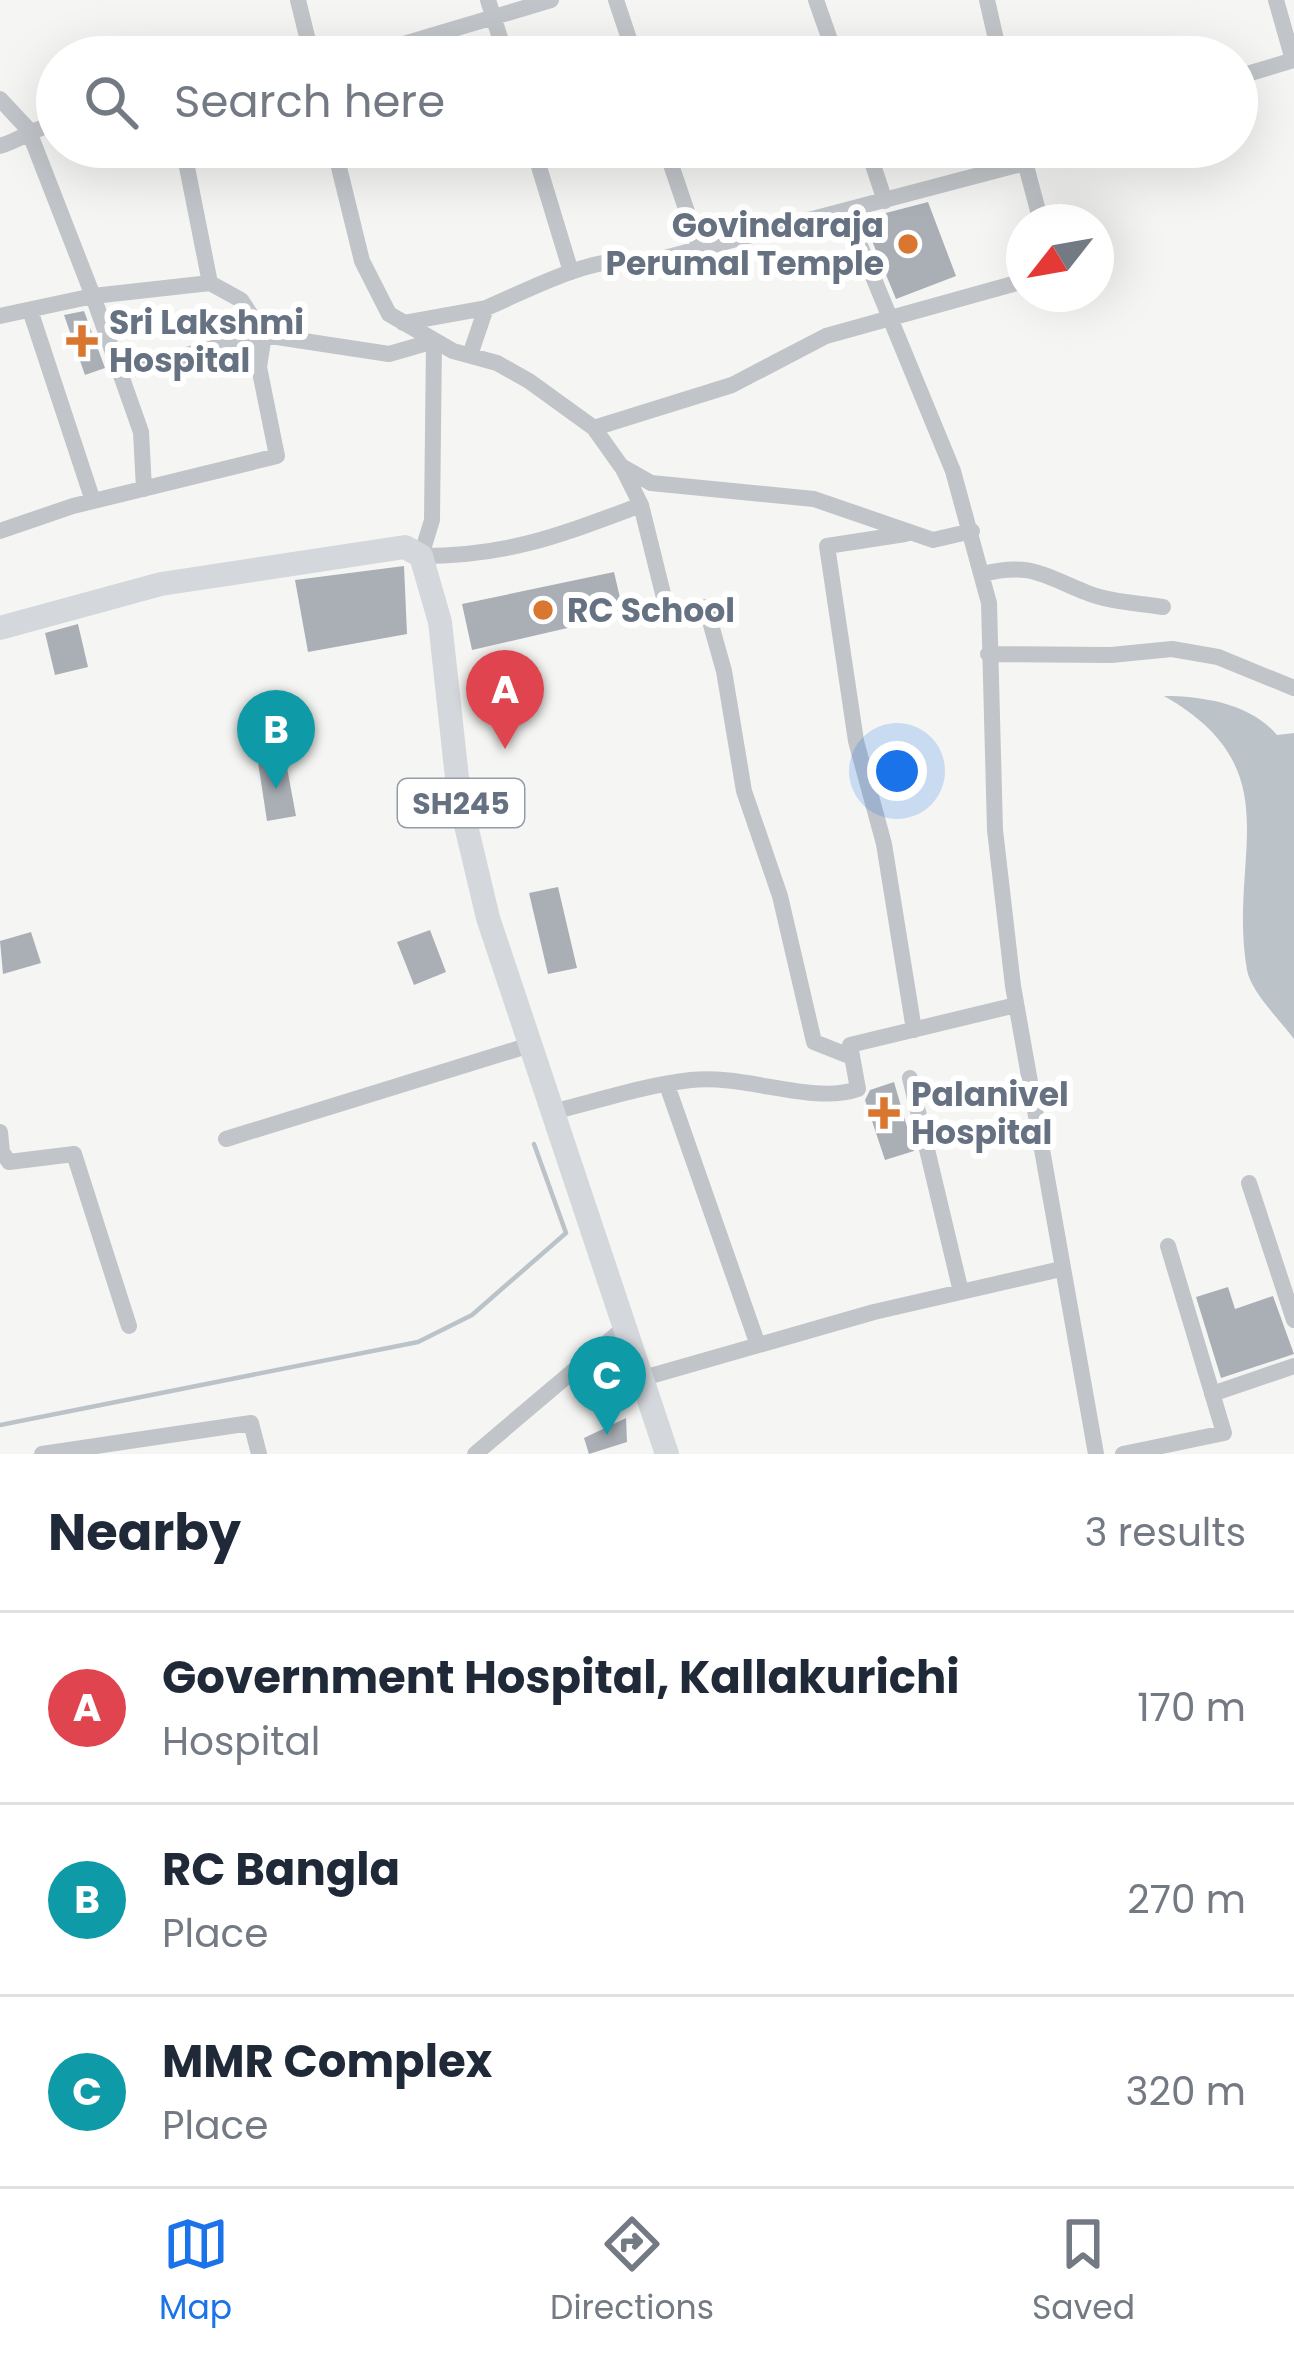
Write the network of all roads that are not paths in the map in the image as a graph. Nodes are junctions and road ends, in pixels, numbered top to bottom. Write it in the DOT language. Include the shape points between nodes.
graph roads {
  1 [pos="298,0"];
  2 [pos="551,0"];
  3 [pos="616,0"];
  4 [pos="816,0"];
  5 [pos="987,0"];
  6 [pos="1276,0"];
  7 [pos="491,8"];
  8 [pos="307,36"];
  9 [pos="416,36"];
  10 [pos="628,36"];
  11 [pos="829,36"];
  12 [pos="992,36"];
  13 [pos="1294,60"];
  14 [pos="1258,71"];
  15 [pos="0,99"];
  16 [pos="36,127"];
  17 [pos="28,129"];
  18 [pos="0,146"];
  19 [pos="36,149"];
  20 [pos="43,168"];
  21 [pos="187,168"];
  22 [pos="339,168"];
  23 [pos="539,168"];
  24 [pos="672,168"];
  25 [pos="874,168"];
  26 [pos="984,168"];
  27 [pos="1026,168"];
  28 [pos="885,201"];
  29 [pos="1036,204"];
  30 [pos="846,211"];
  31 [pos="700,250"];
  32 [pos="571,272"];
  33 [pos="210,284"];
  34 [pos="1006,286"];
  35 [pos="94,296"];
  36 [pos="486,308"];
  37 [pos="30,310"];
  38 [pos="0,316"];
  39 [pos="890,320"];
  40 [pos="403,323"];
  41 [pos="264,335"];
  42 [pos="434,341"];
  43 [pos="470,355"];
  44 [pos="120,372"];
  45 [pos="594,428"];
  46 [pos="621,466"];
  47 [pos="144,489"];
  48 [pos="93,501"];
  49 [pos="641,505"];
  50 [pos="0,530"];
  51 [pos="972,531"];
  52 [pos="906,534"];
  53 [pos="421,556"];
  54 [pos="982,574"];
  55 [pos="706,607"];
  56 [pos="1162,607"];
  57 [pos="669,618"];
  58 [pos="0,628"];
  59 [pos="988,654"];
  60 [pos="1294,688"];
  61 [pos="1016,1005"];
  62 [pos="914,1030"];
  63 [pos="530,1045"];
  64 [pos="852,1058"];
  65 [pos="910,1078"];
  66 [pos="667,1085"];
  67 [pos="552,1112"];
  68 [pos="0,1132"];
  69 [pos="226,1139"];
  70 [pos="1249,1183"];
  71 [pos="1168,1246"];
  72 [pos="1061,1269"];
  73 [pos="961,1292"];
  74 [pos="1294,1320"];
  75 [pos="129,1326"];
  76 [pos="624,1328"];
  77 [pos="758,1345"];
  78 [pos="1294,1366"];
  79 [pos="640,1379"];
  80 [pos="1212,1394"];
  81 [pos="160,1445"];
  82 [pos="42,1454"];
  83 [pos="259,1454"];
  84 [pos="475,1454"];
  85 [pos="668,1454"];
  86 [pos="1096,1454"];
  87 [pos="1123,1454"];
  1 -- 8 [label="street"];
  2 -- 7 [label="street"];
  3 -- 10 [label="street"];
  4 -- 11 [label="street"];
  5 -- 12 [label="street"];
  6 -- 13 [label="street"];
  7 -- 9 [label="street"];
  13 -- 14 [label="street"];
  15 -- 17 [label="street"];
  16 -- 17 [label="street"];
  17 -- 18 [label="street"];
  17 -- 19 [label="street"];
  20 -- 35 [label="street"];
  21 -- 33 [label="street"];
  22 -- 40 [label="street" via="362,261 389,314"];
  23 -- 32 [label="street"];
  24 -- 31 [label="street"];
  25 -- 28 [label="street"];
  26 -- 28 [label="street"];
  27 -- 29 [label="street"];
  28 -- 30 [label="street"];
  30 -- 31 [label="street"];
  30 -- 39 [label="street"];
  31 -- 32 [label="street" via="653,261 620,256"];
  32 -- 36 [label="street"];
  33 -- 35 [label="street"];
  33 -- 41 [label="street" via="241,300"];
  34 -- 39 [label="street"];
  35 -- 37 [label="street"];
  35 -- 44 [label="street"];
  36 -- 40 [label="street"];
  36 -- 43 [label="street"];
  37 -- 38 [label="street"];
  37 -- 48 [label="street"];
  39 -- 45 [label="street" via="826,336 732,385"];
  39 -- 51 [label="street"];
  40 -- 42 [label="street"];
  41 -- 42 [label="street" via="389,354"];
  41 -- 44 [label="street"];
  41 -- 47 [label="street" via="259,367 277,456"];
  42 -- 43 [label="street"];
  42 -- 53 [label="street" via="432,520"];
  43 -- 45 [label="street" via="529,381"];
  44 -- 47 [label="street" via="141,432"];
  45 -- 46 [label="street"];
  46 -- 49 [label="street"];
  46 -- 52 [label="street" via="651,483 851,508"];
  47 -- 48 [label="street"];
  48 -- 50 [label="street"];
  49 -- 53 [label="street" via="544,543"];
  49 -- 57 [label="street"];
  51 -- 52 [label="street" via="933,539"];
  51 -- 54 [label="street"];
  52 -- 62 [label="street" via="826,546"];
  53 -- 58 [label="main road" via="405,547 160,584"];
  53 -- 63 [label="main road, SH245" via="440,622 459,796"];
  54 -- 56 [label="street" via="1052,574 1087,593"];
  54 -- 59 [label="street"];
  55 -- 64 [label="street" via="744,791 780,896 814,1042"];
  59 -- 60 [label="street" via="1172,649"];
  59 -- 61 [label="street" via="995,830"];
  61 -- 62 [label="street"];
  61 -- 72 [label="street"];
  62 -- 64 [label="street" via="850,1045"];
  63 -- 67 [label="main road, SH245"];
  63 -- 69 [label="street"];
  64 -- 66 [label="street" via="858,1089 833,1098 772,1083"];
  65 -- 73 [label="street"];
  66 -- 67 [label="street"];
  66 -- 77 [label="street"];
  67 -- 76 [label="main road, SH245"];
  68 -- 75 [label="street" via="9,1162 74,1154"];
  70 -- 74 [label="street"];
  71 -- 80 [label="street"];
  72 -- 73 [label="street"];
  72 -- 86 [label="street"];
  73 -- 77 [label="street"];
  76 -- 79 [label="main road, SH245"];
  76 -- 84 [label="street"];
  77 -- 79 [label="street"];
  78 -- 80 [label="street"];
  79 -- 85 [label="main road, SH245"];
  80 -- 87 [label="street" via="1224,1432"];
  81 -- 82 [label="street"];
  81 -- 83 [label="street" via="251,1423"];
}
